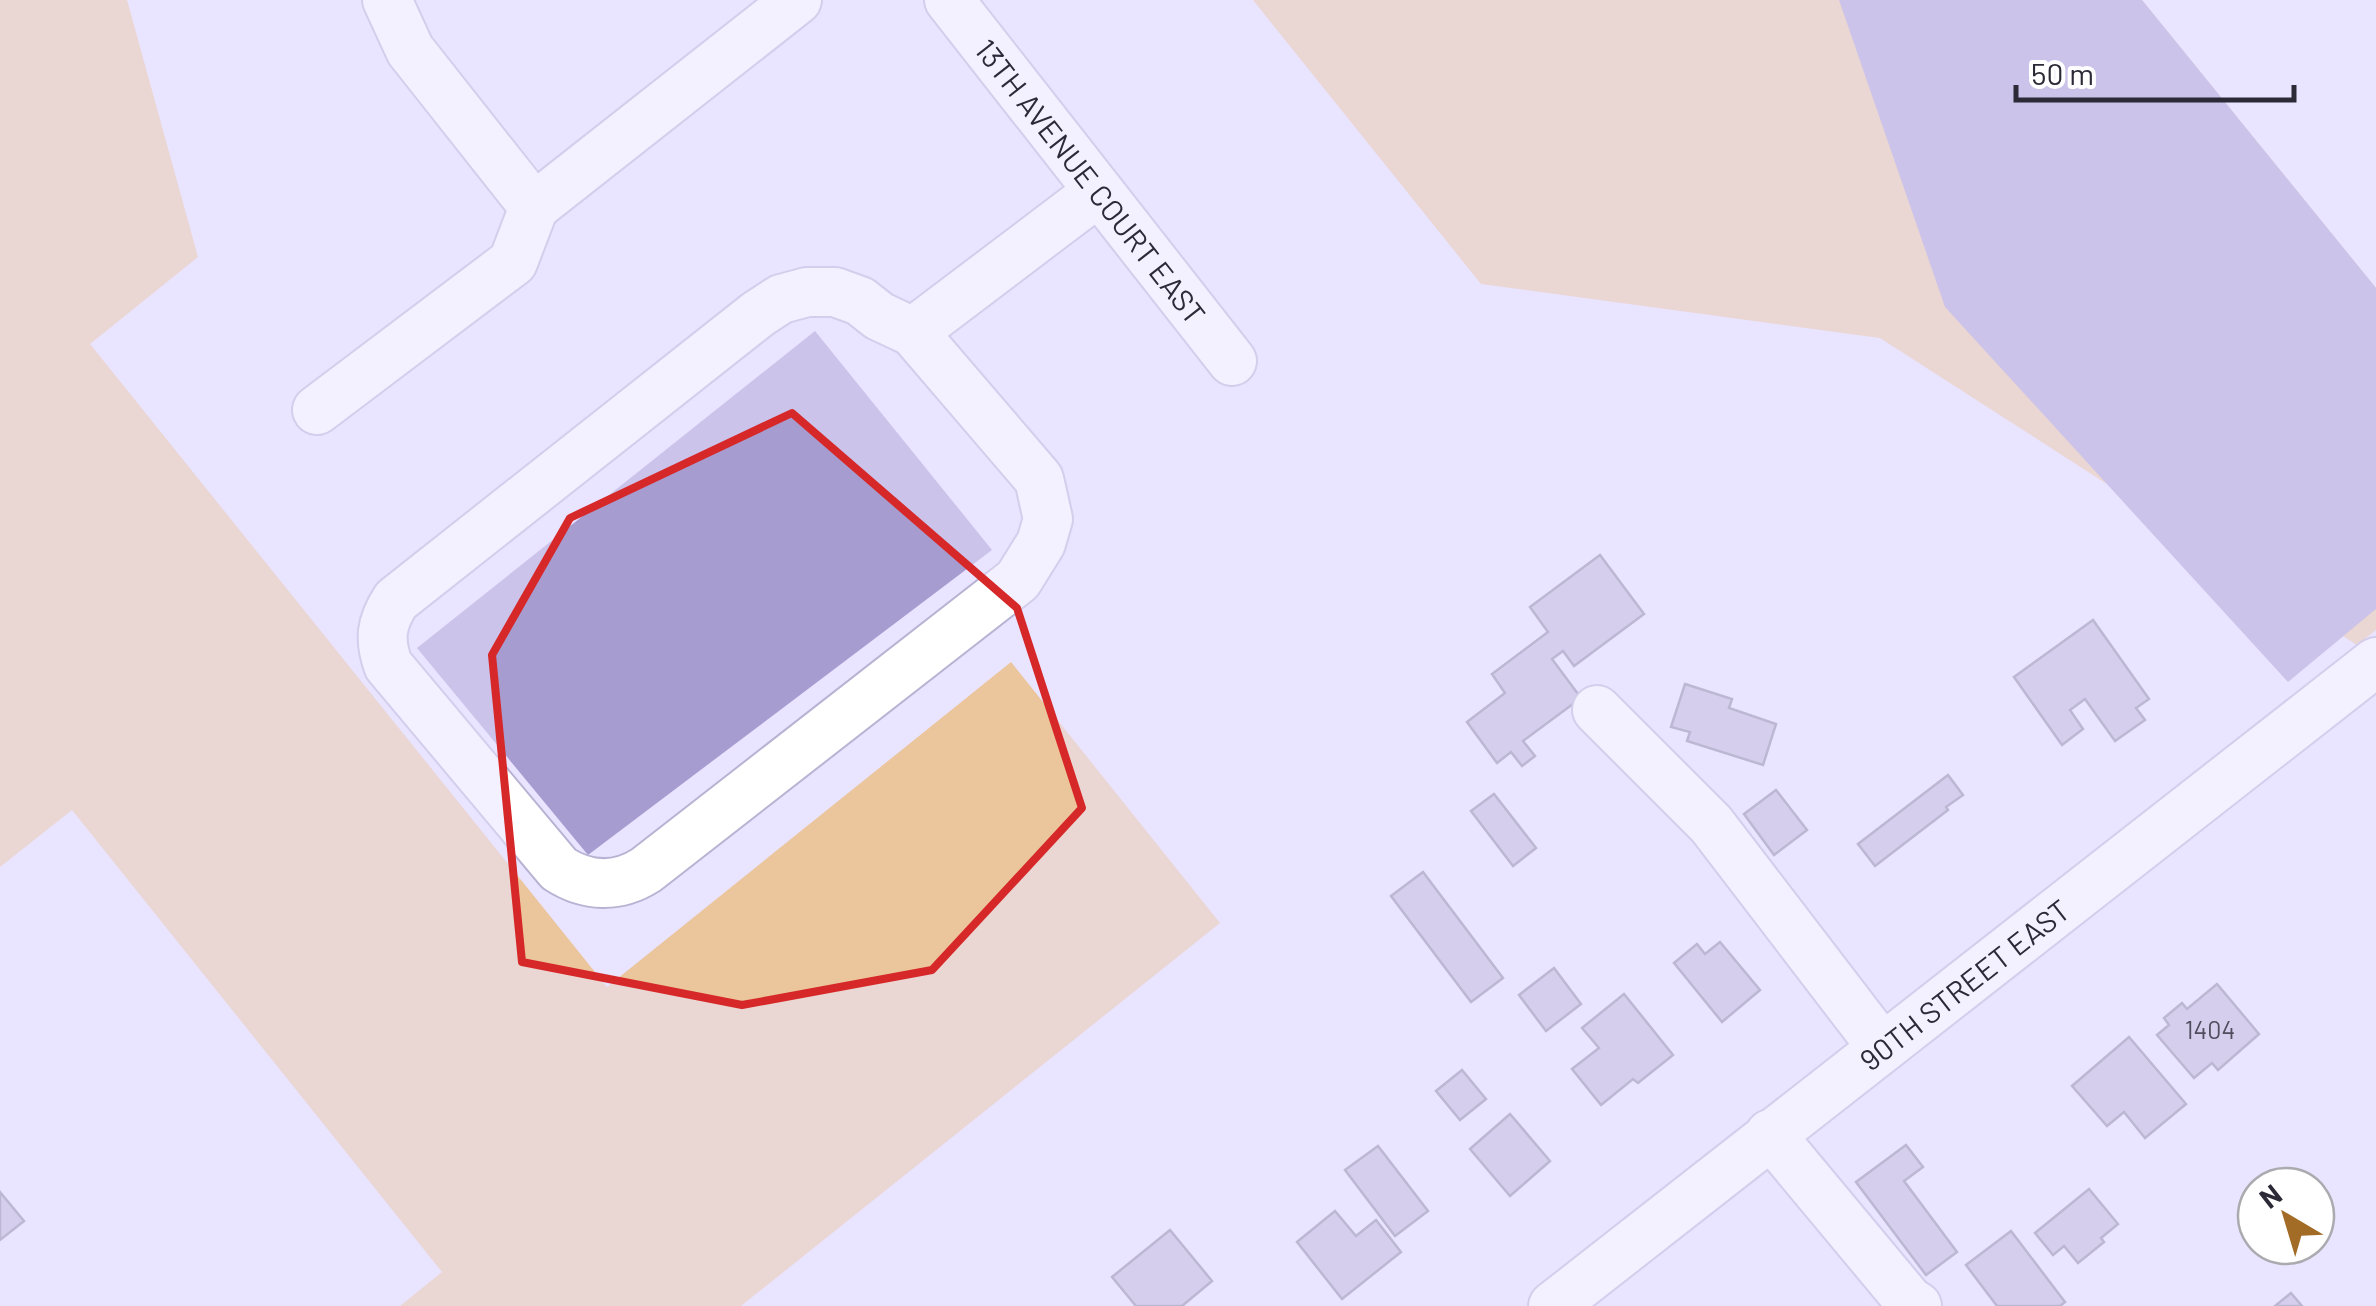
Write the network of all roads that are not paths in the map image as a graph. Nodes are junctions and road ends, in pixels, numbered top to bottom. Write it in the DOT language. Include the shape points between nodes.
graph roads {
  1 [pos="388,0"];
  2 [pos="796,0"];
  3 [pos="949,0"];
  4 [pos="1098,192"];
  5 [pos="534,207"];
  6 [pos="913,332"];
  7 [pos="1232,360"];
  8 [pos="317,410"];
  9 [pos="2376,662"];
  10 [pos="1597,710"];
  11 [pos="1881,1046"];
  12 [pos="1770,1134"];
  13 [pos="1553,1306"];
  14 [pos="1917,1306"];
  1 -- 5 [label="street" via="410,50"];
  2 -- 5 [label="street"];
  3 -- 4 [label="street, 13TH AVENUE COURT EAST"];
  4 -- 6 [label="street"];
  4 -- 7 [label="street, 13TH AVENUE COURT EAST"];
  5 -- 8 [label="street" via="513,262"];
  6 -- 6 [label="street" via="1040,479 1048,519 1032,562 1010,587 646,870 630,881 590,884 574,878 388,665 381,631 386,614 781,299 835,292"];
  9 -- 11 [label="street, 90TH STREET EAST"];
  10 -- 11 [label="street" via="1711,824"];
  11 -- 12 [label="street, 90TH STREET EAST"];
  12 -- 13 [label="street, 90TH STREET EAST"];
  12 -- 14 [label="street"];
}
